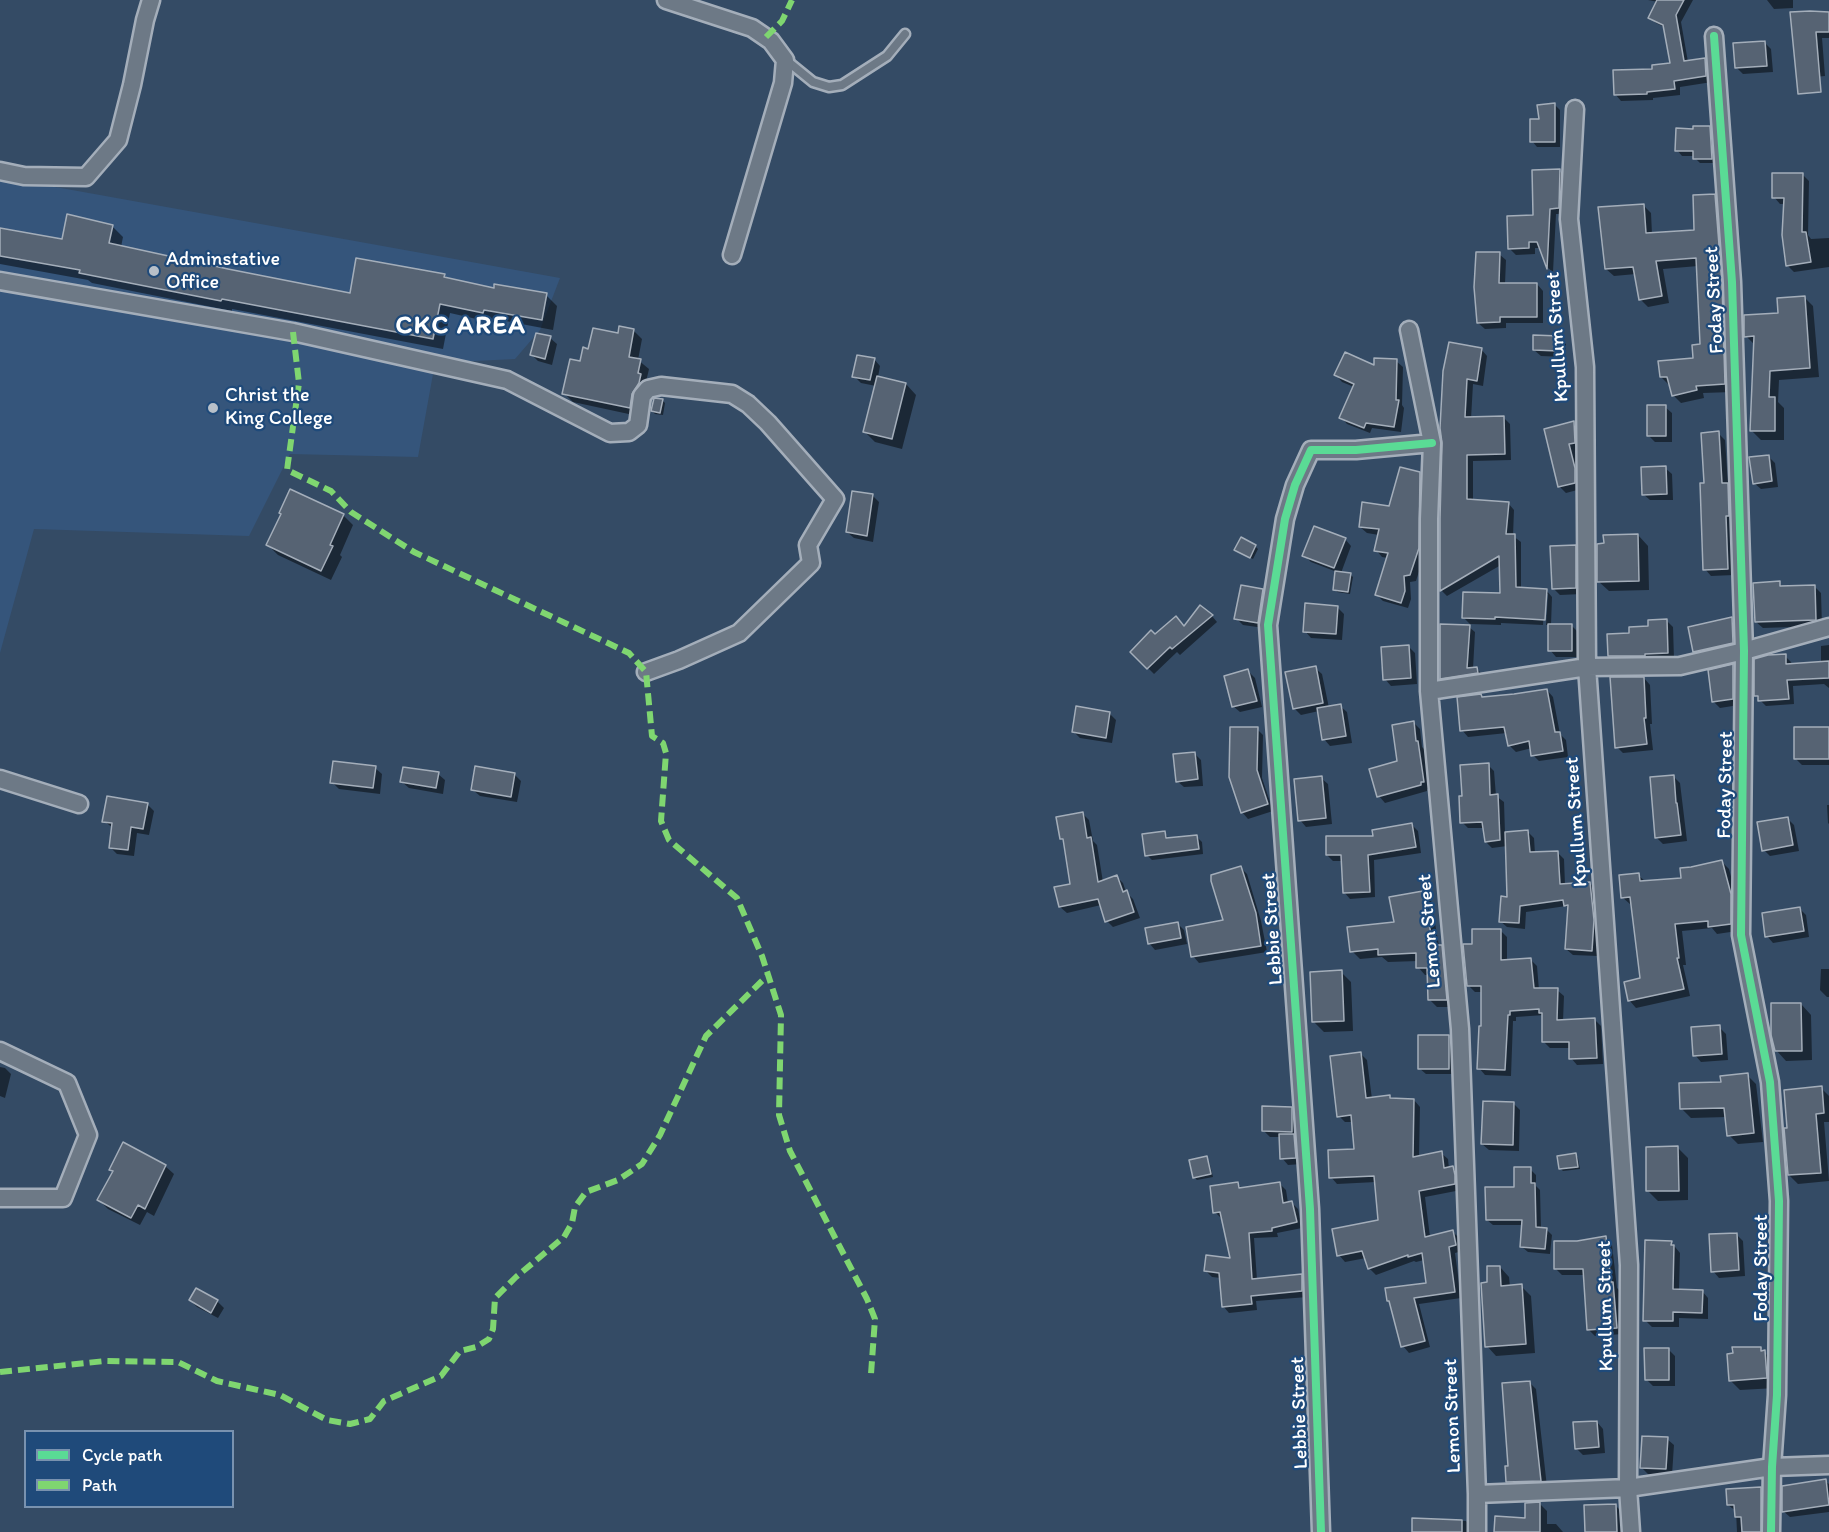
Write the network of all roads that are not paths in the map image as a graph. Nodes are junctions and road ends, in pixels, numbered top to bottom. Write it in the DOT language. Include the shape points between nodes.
graph roads {
  1 [pos="151,0"];
  2 [pos="666,0"];
  3 [pos="905,34"];
  4 [pos="1714,36"];
  5 [pos="785,60"];
  6 [pos="1575,109"];
  7 [pos="0,171"];
  8 [pos="732,255"];
  9 [pos="0,281"];
  10 [pos="1408,330"];
  11 [pos="1432,443"];
  12 [pos="1829,627"];
  13 [pos="1744,651"];
  14 [pos="1587,667"];
  15 [pos="646,672"];
  16 [pos="1429,691"];
  17 [pos="0,779"];
  18 [pos="79,804"];
  19 [pos="0,1051"];
  20 [pos="0,1198"];
  21 [pos="1829,1465"];
  22 [pos="1772,1467"];
  23 [pos="1628,1488"];
  24 [pos="1477,1494"];
  25 [pos="1321,1532"];
  26 [pos="1477,1532"];
  27 [pos="1631,1532"];
  28 [pos="1771,1532"];
  1 -- 7 [label="street" via="118,140 86,177 24,176"];
  2 -- 5 [label="street" via="752,28 771,40"];
  3 -- 5 [label="lane" via="887,56 842,85 829,87 813,82"];
  4 -- 13 [label="street, Foday Street" via="1732,282"];
  5 -- 8 [label="street" via="783,83"];
  6 -- 14 [label="street, Kpullum Street" via="1569,219 1585,367"];
  9 -- 15 [label="street" via="293,332 507,380 610,433 629,432 638,425 642,396 648,389 661,386 732,394 768,423 835,499 808,545 811,563 739,633"];
  10 -- 11 [label="street, Lemon Street"];
  11 -- 16 [label="street, Lemon Street"];
  11 -- 25 [label="street, Lebbie Street" via="1311,450 1285,519 1268,625 1310,1209"];
  12 -- 13 [label="street"];
  13 -- 14 [label="street" via="1680,666"];
  13 -- 22 [label="street, Foday Street" via="1741,935 1770,1082 1779,1201 1777,1395"];
  14 -- 16 [label="street"];
  14 -- 23 [label="street, Kpullum Street" via="1629,1266"];
  16 -- 24 [label="street, Lemon Street" via="1460,1029"];
  17 -- 18 [label="street"];
  19 -- 20 [label="street" via="67,1083 88,1135 63,1198"];
  21 -- 22 [label="street"];
  22 -- 23 [label="street"];
  22 -- 28 [label="street, Foday Street"];
  23 -- 24 [label="street"];
  23 -- 27 [label="street, Kpullum Street"];
  24 -- 26 [label="street, Lemon Street"];
}
